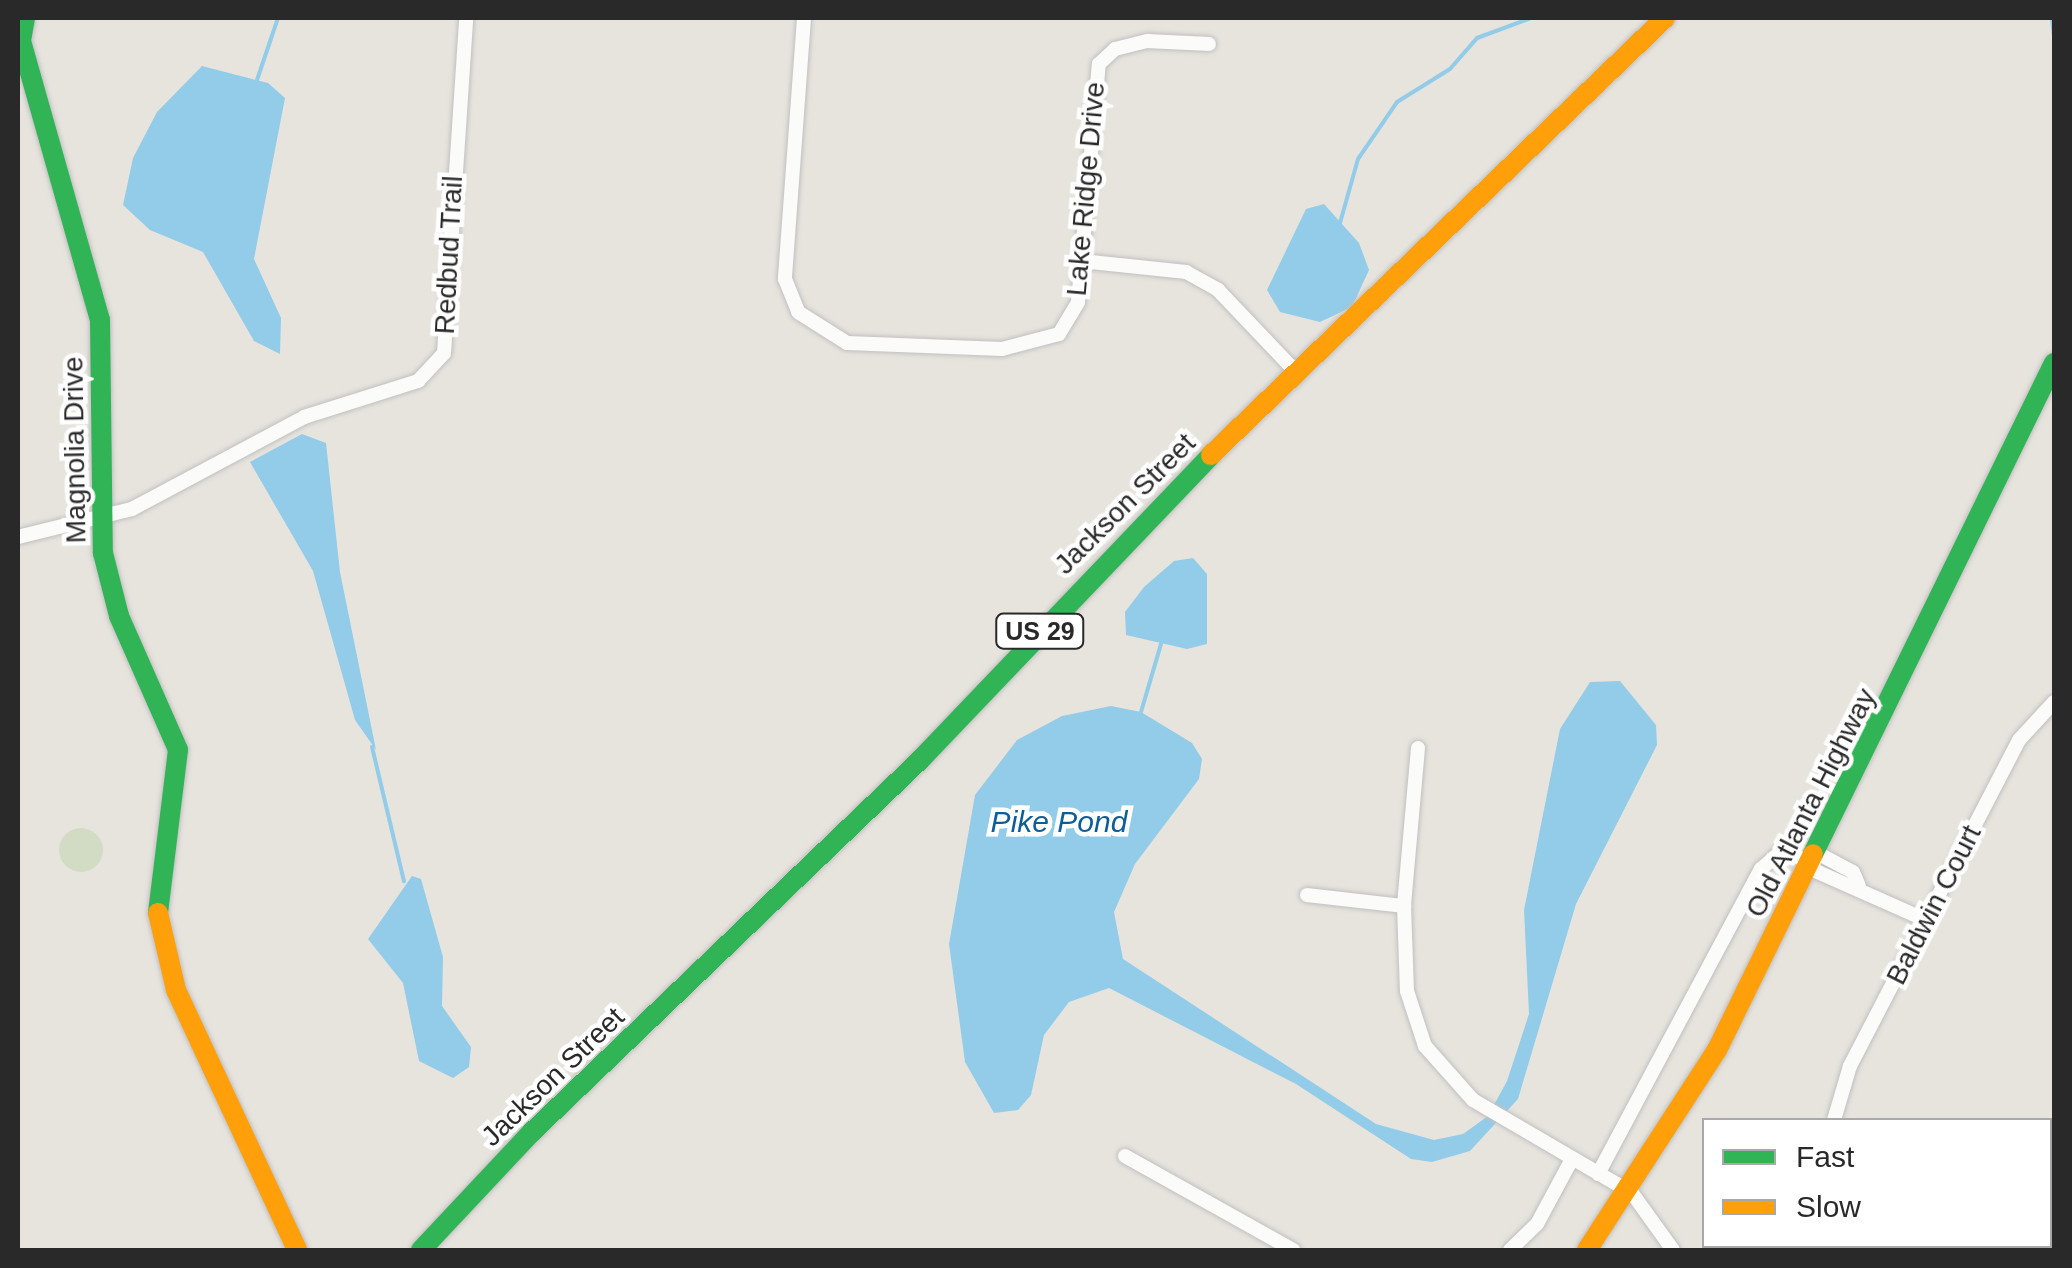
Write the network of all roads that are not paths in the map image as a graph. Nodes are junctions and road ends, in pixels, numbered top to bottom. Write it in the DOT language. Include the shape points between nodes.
graph roads {
  1 [pos="25,18"];
  2 [pos="466,18"];
  3 [pos="804,18"];
  4 [pos="1665,18"];
  5 [pos="19,40"];
  6 [pos="1209,44"];
  7 [pos="1081,261"];
  8 [pos="2054,363"];
  9 [pos="1298,374"];
  10 [pos="106,519"];
  11 [pos="18,537"];
  12 [pos="2054,702"];
  13 [pos="1418,748"];
  14 [pos="1815,862"];
  15 [pos="1308,895"];
  16 [pos="1404,906"];
  17 [pos="1926,920"];
  18 [pos="1835,1118"];
  19 [pos="1126,1156"];
  20 [pos="1572,1159"];
  21 [pos="1598,1174"];
  22 [pos="1632,1193"];
  23 [pos="301,1248"];
  24 [pos="421,1250"];
  25 [pos="1293,1250"];
  26 [pos="1510,1250"];
  27 [pos="1588,1250"];
  28 [pos="1673,1250"];
  1 -- 5 [label="street, Magnolia Drive"];
  2 -- 10 [label="street, Redbud Trail" via="444,353 418,381 304,417"];
  3 -- 7 [label="street, Lake Ridge Drive" via="785,279 811,326 847,342 1022,348 1070,322"];
  4 -- 9 [label="street, Jackson Street / US 29"];
  5 -- 10 [label="street, Magnolia Drive" via="100,320"];
  6 -- 7 [label="street, Lake Ridge Drive" via="1148,41 1115,48 1099,64"];
  7 -- 9 [label="street" via="1186,272 1218,290"];
  8 -- 14 [label="street, Old Atlanta Highway"];
  9 -- 24 [label="street, Jackson Street / US 29"];
  10 -- 11 [label="street, Redbud Trail"];
  10 -- 23 [label="street, Magnolia Drive" via="104,553 118,616 178,750 156,901 162,956"];
  12 -- 17 [label="street, Baldwin Court" via="2020,740"];
  13 -- 16 [label="street"];
  14 -- 17 [label="street" via="1853,872 1859,886"];
  14 -- 21 [label="street" via="1782,851 1761,869"];
  14 -- 22 [label="street, Old Atlanta Highway"];
  15 -- 16 [label="street"];
  16 -- 20 [label="street" via="1410,1004 1440,1069 1474,1100"];
  17 -- 18 [label="street, Baldwin Court" via="1850,1066"];
  19 -- 25 [label="street"];
  20 -- 21 [label="street"];
  20 -- 26 [label="street" via="1538,1224"];
  21 -- 22 [label="street"];
  22 -- 27 [label="street, Old Atlanta Highway"];
  22 -- 28 [label="street"];
}
